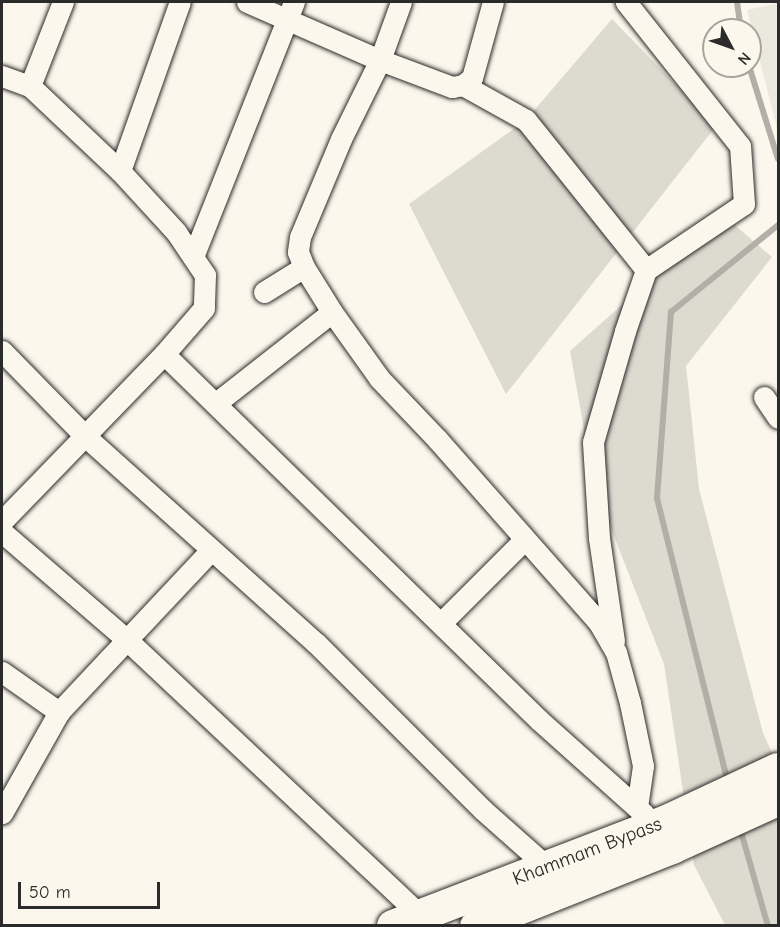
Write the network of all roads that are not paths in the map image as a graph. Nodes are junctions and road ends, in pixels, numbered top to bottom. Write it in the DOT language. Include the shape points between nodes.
graph roads {
  1 [pos="63,2"];
  2 [pos="180,2"];
  3 [pos="247,2"];
  4 [pos="401,2"];
  5 [pos="493,2"];
  6 [pos="626,2"];
  7 [pos="291,10"];
  8 [pos="380,60"];
  9 [pos="2,76"];
  10 [pos="463,85"];
  11 [pos="30,86"];
  12 [pos="120,171"];
  13 [pos="193,257"];
  14 [pos="304,267"];
  15 [pos="646,270"];
  16 [pos="264,292"];
  17 [pos="332,312"];
  18 [pos="164,354"];
  19 [pos="3,355"];
  20 [pos="764,397"];
  21 [pos="216,403"];
  22 [pos="778,418"];
  23 [pos="85,436"];
  24 [pos="2,521"];
  25 [pos="2,532"];
  26 [pos="524,540"];
  27 [pos="211,550"];
  28 [pos="441,622"];
  29 [pos="126,639"];
  30 [pos="616,652"];
  31 [pos="2,672"];
  32 [pos="59,712"];
  33 [pos="778,769"];
  34 [pos="778,800"];
  35 [pos="2,813"];
  36 [pos="661,824"];
  37 [pos="546,866"];
  38 [pos="407,920"];
  39 [pos="476,926"];
  1 -- 11 [label="street"];
  2 -- 12 [label="street"];
  3 -- 7 [label="street"];
  4 -- 8 [label="street"];
  5 -- 10 [label="street" via="472,78"];
  6 -- 15 [label="street" via="740,146 744,204"];
  7 -- 8 [label="street"];
  7 -- 13 [label="street"];
  8 -- 10 [label="street" via="452,87"];
  8 -- 14 [label="street" via="341,139 300,237 298,252"];
  9 -- 11 [label="street"];
  10 -- 15 [label="street" via="526,120"];
  11 -- 12 [label="street"];
  12 -- 13 [label="street" via="176,232"];
  13 -- 18 [label="street" via="205,275 204,308"];
  14 -- 16 [label="street"];
  14 -- 17 [label="street"];
  15 -- 30 [label="street" via="593,442 599,538"];
  17 -- 21 [label="street"];
  17 -- 26 [label="street" via="379,378"];
  18 -- 21 [label="street"];
  18 -- 23 [label="street"];
  19 -- 23 [label="street"];
  20 -- 22 [label="street"];
  21 -- 28 [label="street"];
  23 -- 24 [label="street"];
  23 -- 27 [label="street"];
  25 -- 29 [label="street"];
  26 -- 28 [label="street"];
  26 -- 30 [label="street" via="599,622"];
  27 -- 29 [label="street"];
  27 -- 37 [label="street" via="316,644 483,810"];
  28 -- 36 [label="street" via="540,720"];
  29 -- 32 [label="street"];
  29 -- 38 [label="street"];
  30 -- 36 [label="street"];
  31 -- 32 [label="street"];
  32 -- 35 [label="street"];
  33 -- 36 [label="highway, Khammam Bypass"];
  34 -- 36 [label="highway, Khammam Bypass"];
  36 -- 37 [label="highway, Khammam Bypass"];
  36 -- 39 [label="highway, Khammam Bypass"];
  37 -- 38 [label="highway, Khammam Bypass"];
}
